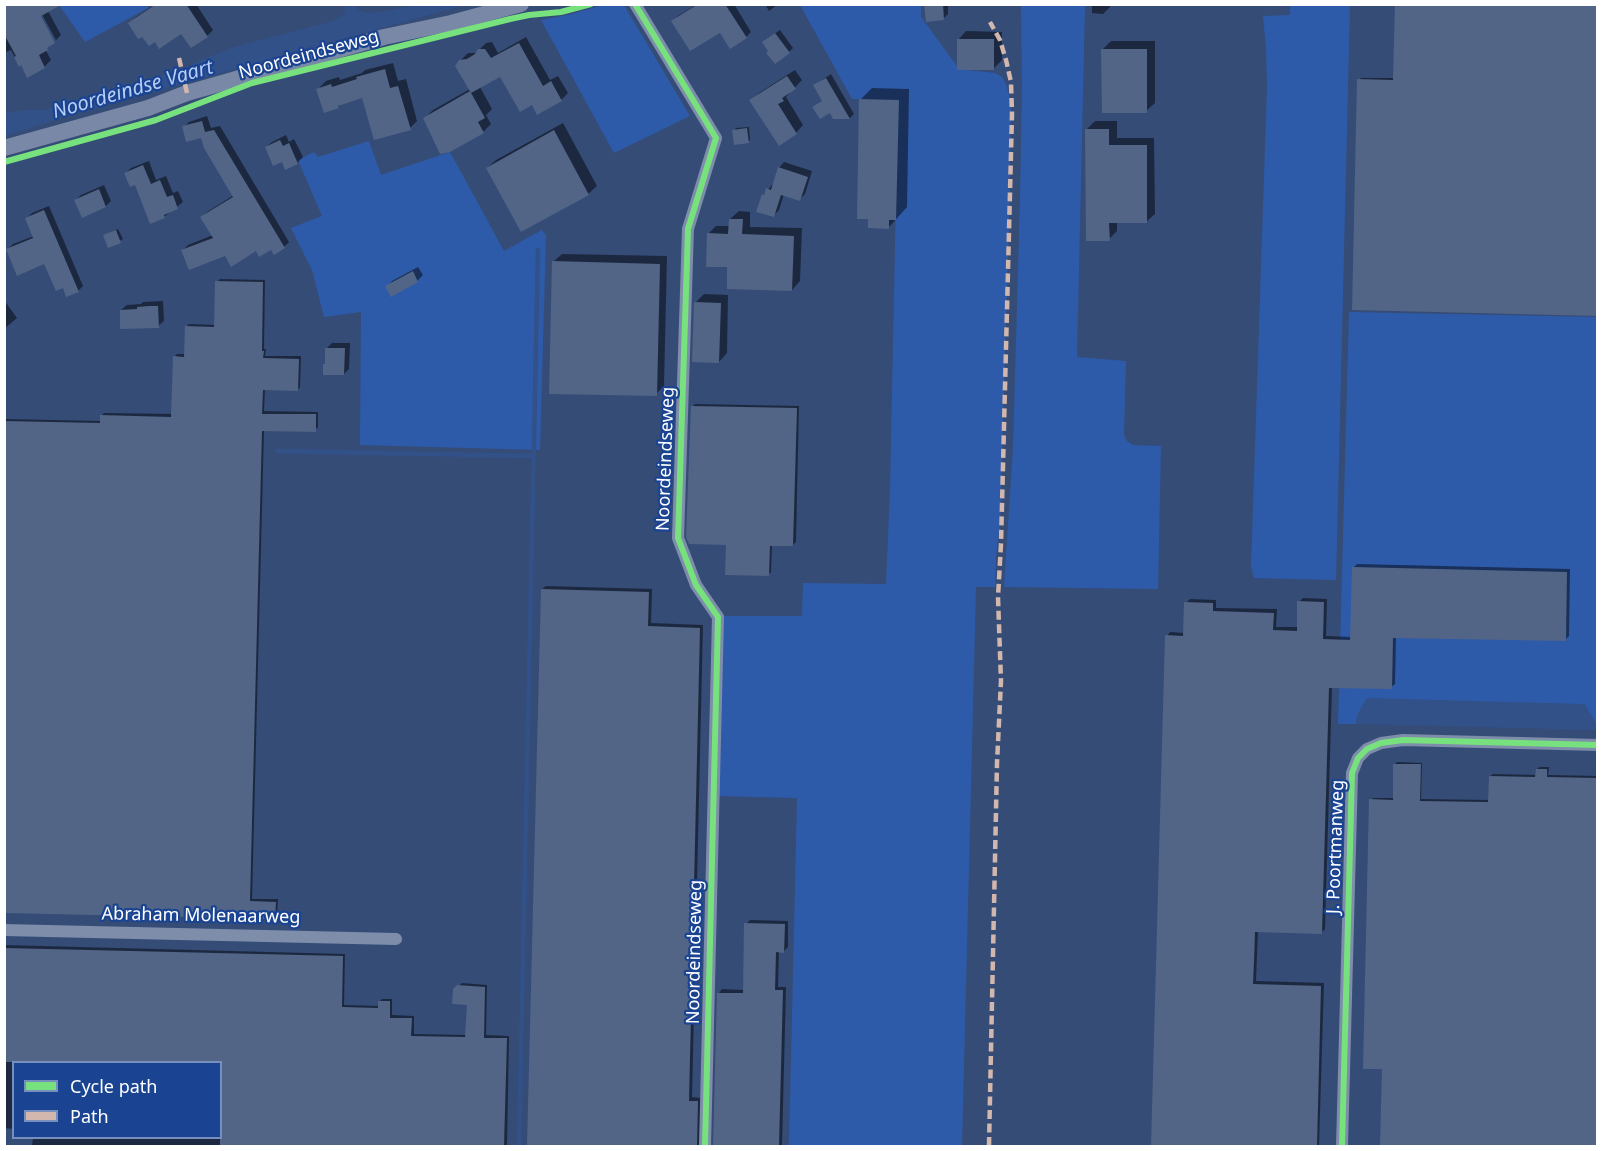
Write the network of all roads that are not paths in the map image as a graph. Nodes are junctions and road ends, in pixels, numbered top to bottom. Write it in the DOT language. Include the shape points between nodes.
graph roads {
  1 [pos="634,4"];
  2 [pos="511,6"];
  3 [pos="4,148"];
  4 [pos="1598,745"];
  5 [pos="4,930"];
  6 [pos="396,939"];
  7 [pos="705,1146"];
  8 [pos="1342,1146"];
  1 -- 7 [label="street, Noordeindseweg" via="716,138 688,229 678,538 696,585 718,617"];
  2 -- 3 [label="street, Noordeindseweg" via="384,37"];
  4 -- 8 [label="street, J. Poortmanweg" via="1403,740 1367,749 1358,758 1352,773"];
  5 -- 6 [label="street, Abraham Molenaarweg"];
}
